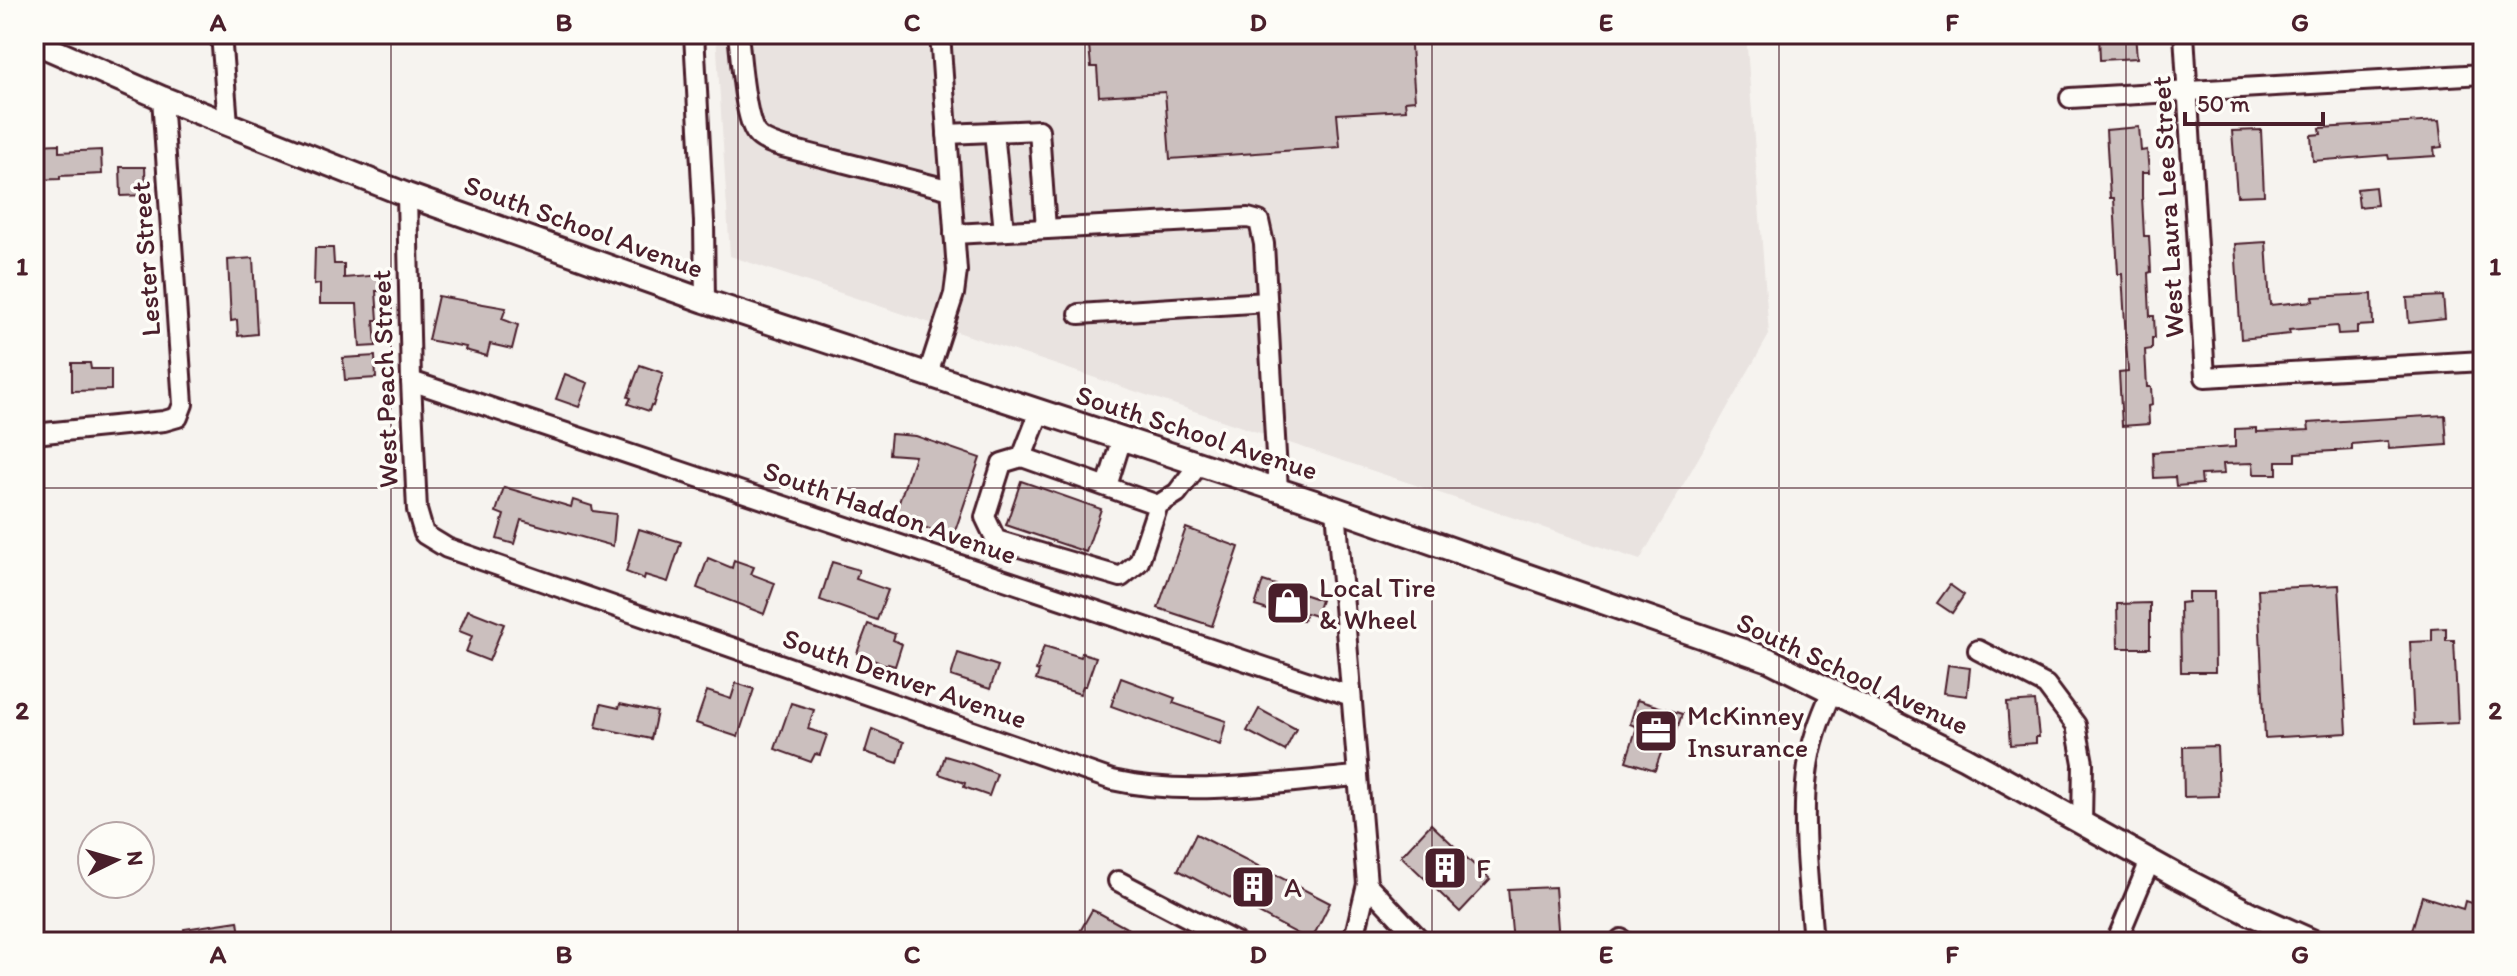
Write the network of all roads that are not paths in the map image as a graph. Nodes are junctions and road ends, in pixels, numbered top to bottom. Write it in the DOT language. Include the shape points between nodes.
graph roads {
  1 [pos="221,34"];
  2 [pos="694,34"];
  3 [pos="738,34"];
  4 [pos="940,34"];
  5 [pos="2184,34"];
  6 [pos="34,42"];
  7 [pos="2483,74"];
  8 [pos="2188,92"];
  9 [pos="162,98"];
  10 [pos="2070,98"];
  11 [pos="228,124"];
  12 [pos="994,132"];
  13 [pos="947,134"];
  14 [pos="951,190"];
  15 [pos="407,195"];
  16 [pos="1046,229"];
  17 [pos="1004,231"];
  18 [pos="954,234"];
  19 [pos="705,301"];
  20 [pos="1267,302"];
  21 [pos="1079,314"];
  22 [pos="2483,361"];
  23 [pos="928,374"];
  24 [pos="411,381"];
  25 [pos="1040,411"];
  26 [pos="34,434"];
  27 [pos="1122,438"];
  28 [pos="1022,457"];
  29 [pos="1199,464"];
  30 [pos="1107,486"];
  31 [pos="1278,490"];
  32 [pos="1158,505"];
  33 [pos="1336,509"];
  34 [pos="447,548"];
  35 [pos="1978,650"];
  36 [pos="1832,691"];
  37 [pos="1351,696"];
  38 [pos="1358,785"];
  39 [pos="2082,823"];
  40 [pos="2150,861"];
  41 [pos="1118,881"];
  42 [pos="1367,884"];
  43 [pos="2120,940"];
  44 [pos="1235,942"];
  45 [pos="1349,942"];
  46 [pos="1422,942"];
  47 [pos="1813,942"];
  48 [pos="2314,942"];
  1 -- 11 [label="street"];
  2 -- 19 [label="street"];
  3 -- 14 [label="street" via="750,121 767,142"];
  4 -- 13 [label="street"];
  5 -- 8 [label="street, West Laura Lee Street"];
  6 -- 9 [label="main road, South School Avenue"];
  7 -- 8 [label="street"];
  8 -- 10 [label="street"];
  8 -- 22 [label="street, West Laura Lee Street" via="2205,377"];
  9 -- 11 [label="main road, South School Avenue"];
  9 -- 26 [label="street, Lester Street" via="183,404 178,417 164,421"];
  11 -- 15 [label="main road, South School Avenue"];
  12 -- 13 [label="street"];
  12 -- 16 [label="street" via="1039,130"];
  12 -- 17 [label="street"];
  13 -- 14 [label="street"];
  14 -- 18 [label="street"];
  15 -- 19 [label="main road, South School Avenue"];
  15 -- 24 [label="street, West Peach Street"];
  16 -- 17 [label="street"];
  16 -- 20 [label="street" via="1255,219 1262,229"];
  17 -- 18 [label="street"];
  18 -- 23 [label="street" via="954,294"];
  19 -- 23 [label="main road, South School Avenue"];
  20 -- 21 [label="street"];
  20 -- 31 [label="street"];
  23 -- 25 [label="main road, South School Avenue"];
  24 -- 34 [label="street, West Peach Street" via="417,510 424,534"];
  24 -- 37 [label="street, South Haddon Avenue"];
  25 -- 27 [label="main road, South School Avenue"];
  25 -- 28 [label="street"];
  27 -- 29 [label="main road, South School Avenue"];
  27 -- 30 [label="street"];
  28 -- 30 [label="street"];
  28 -- 32 [label="street" via="1002,463 985,517 996,540 1121,577 1139,562"];
  29 -- 31 [label="main road, South School Avenue"];
  29 -- 32 [label="street" via="1177,493"];
  30 -- 32 [label="street"];
  31 -- 33 [label="main road, South School Avenue"];
  33 -- 36 [label="main road, South School Avenue" via="1769,660"];
  33 -- 37 [label="street"];
  34 -- 38 [label="street, South Denver Avenue" via="1112,780 1194,788"];
  35 -- 39 [label="street" via="2046,685 2076,725 2083,763"];
  36 -- 39 [label="main road, South School Avenue"];
  36 -- 47 [label="street" via="1816,728 1807,773"];
  37 -- 38 [label="street"];
  38 -- 42 [label="street"];
  39 -- 40 [label="main road, South School Avenue"];
  40 -- 43 [label="street"];
  40 -- 48 [label="main road, South School Avenue"];
  41 -- 44 [label="street"];
  42 -- 45 [label="street"];
  42 -- 46 [label="street"];
}
